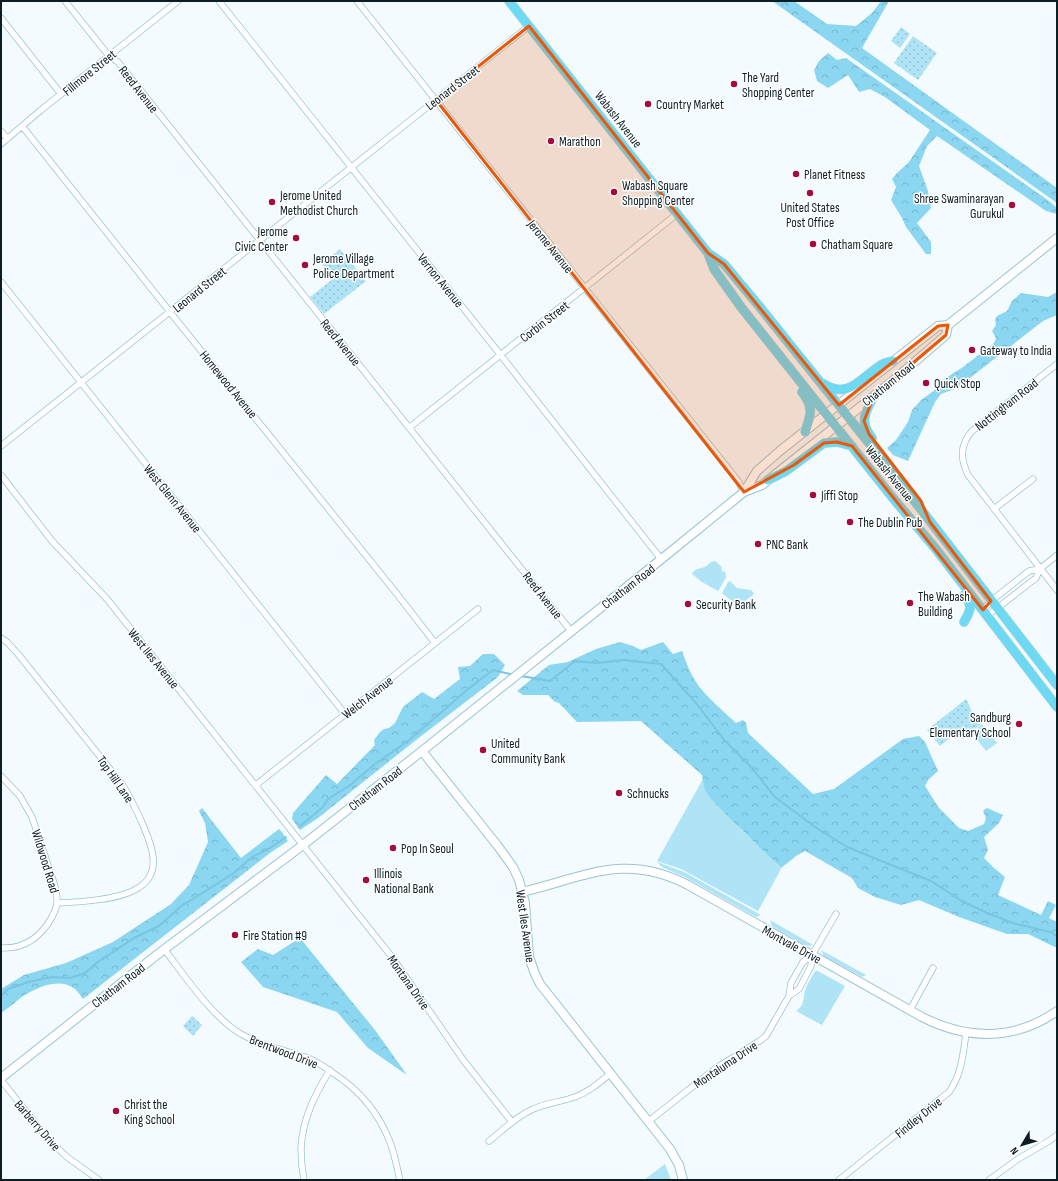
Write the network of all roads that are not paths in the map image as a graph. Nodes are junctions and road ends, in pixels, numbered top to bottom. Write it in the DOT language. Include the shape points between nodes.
graph roads {
  1 [pos="65,1"];
  2 [pos="178,1"];
  3 [pos="219,1"];
  4 [pos="357,1"];
  5 [pos="509,1"];
  6 [pos="1,18"];
  7 [pos="529,26"];
  8 [pos="109,56"];
  9 [pos="61,94"];
  10 [pos="436,100"];
  11 [pos="22,126"];
  12 [pos="1,131"];
  13 [pos="8,139"];
  14 [pos="1,144"];
  15 [pos="351,168"];
  16 [pos="677,214"];
  17 [pos="1057,238"];
  18 [pos="260,241"];
  19 [pos="708,253"];
  20 [pos="1,282"];
  21 [pos="584,288"];
  22 [pos="170,312"];
  23 [pos="948,325"];
  24 [pos="501,355"];
  25 [pos="893,361"];
  26 [pos="788,366"];
  27 [pos="1056,366"];
  28 [pos="820,381"];
  29 [pos="81,383"];
  30 [pos="874,396"];
  31 [pos="839,405"];
  32 [pos="826,414"];
  33 [pos="848,416"];
  34 [pos="836,426"];
  35 [pos="410,427"];
  36 [pos="805,432"];
  37 [pos="1,446"];
  38 [pos="852,446"];
  39 [pos="1,476"];
  40 [pos="1033,479"];
  41 [pos="768,480"];
  42 [pos="744,492"];
  43 [pos="994,510"];
  44 [pos="930,522"];
  45 [pos="935,548"];
  46 [pos="1057,555"];
  47 [pos="661,560"];
  48 [pos="1040,569"];
  49 [pos="1057,590"];
  50 [pos="994,605"];
  51 [pos="478,609"];
  52 [pos="985,613"];
  53 [pos="964,622"];
  54 [pos="571,631"];
  55 [pos="1,638"];
  56 [pos="435,643"];
  57 [pos="1057,685"];
  58 [pos="1057,707"];
  59 [pos="345,714"];
  60 [pos="422,751"];
  61 [pos="1,776"];
  62 [pos="256,785"];
  63 [pos="303,845"];
  64 [pos="522,892"];
  65 [pos="57,903"];
  66 [pos="836,914"];
  67 [pos="1,948"];
  68 [pos="164,949"];
  69 [pos="812,955"];
  70 [pos="933,968"];
  71 [pos="789,996"];
  72 [pos="910,1010"];
  73 [pos="1057,1011"];
  74 [pos="966,1033"];
  75 [pos="330,1070"];
  76 [pos="611,1073"];
  77 [pos="1,1079"];
  78 [pos="649,1121"];
  79 [pos="512,1122"];
  80 [pos="1057,1135"];
  81 [pos="489,1141"];
  82 [pos="99,1180"];
  83 [pos="304,1180"];
  84 [pos="400,1180"];
  85 [pos="683,1180"];
  86 [pos="839,1180"];
  87 [pos="989,1180"];
  1 -- 8 [label="street, Reed Avenue"];
  2 -- 8 [label="street, Fillmore Street"];
  3 -- 15 [label="street, Vernon Avenue"];
  4 -- 10 [label="street, Jerome Avenue"];
  5 -- 7 [label="main road, Wabash Avenue"];
  6 -- 9 [label="street"];
  7 -- 10 [label="street, Leonard Street"];
  7 -- 16 [label="main road, Wabash Avenue"];
  8 -- 9 [label="street, Fillmore Street"];
  8 -- 18 [label="street, Reed Avenue" via="118,62"];
  9 -- 11 [label="street, Fillmore Street"];
  10 -- 15 [label="street, Leonard Street"];
  10 -- 21 [label="street, Jerome Avenue"];
  11 -- 13 [label="street, Fillmore Street"];
  11 -- 22 [label="street, Homewood Avenue"];
  12 -- 13 [label="street"];
  13 -- 14 [label="street, Fillmore Street"];
  15 -- 18 [label="street, Leonard Street"];
  15 -- 24 [label="street, Vernon Avenue"];
  16 -- 19 [label="main road, Wabash Avenue"];
  16 -- 21 [label="street, Corbin Street"];
  17 -- 23 [label="main road, Chatham Road"];
  18 -- 22 [label="street, Leonard Street"];
  18 -- 35 [label="street, Reed Avenue"];
  19 -- 26 [label="main road, Wabash Avenue" via="714,269"];
  19 -- 28 [label="main road, Wabash Avenue" via="724,264"];
  20 -- 29 [label="street, West Glenn Avenue"];
  21 -- 24 [label="street, Corbin Street"];
  21 -- 42 [label="street, Jerome Avenue" via="738,481"];
  22 -- 29 [label="street, Leonard Street"];
  22 -- 56 [label="street, Homewood Avenue"];
  23 -- 25 [label="main road, Chatham Road" via="938,326"];
  23 -- 30 [label="main road, Chatham Road" via="946,334"];
  24 -- 35 [label="street, Corbin Street"];
  24 -- 47 [label="street, Vernon Avenue"];
  25 -- 28 [label="main road" via="882,364 852,387 844,390 830,387"];
  25 -- 31 [label="main road, Chatham Road"];
  26 -- 32 [label="main road, Wabash Avenue"];
  26 -- 36 [label="main road" via="790,377 810,404"];
  27 -- 43 [label="street, Nottingham Road" via="978,426 964,442 964,467"];
  28 -- 31 [label="main road, Wabash Avenue"];
  29 -- 37 [label="street, Leonard Street"];
  29 -- 59 [label="street, West Glenn Avenue"];
  30 -- 33 [label="main road, Chatham Road"];
  30 -- 44 [label="main road" via="864,417 866,429 921,501"];
  31 -- 32 [label="main road, Chatham Road"];
  31 -- 33 [label="main road, Wabash Avenue"];
  32 -- 34 [label="main road, Wabash Avenue"];
  32 -- 36 [label="main road, Chatham Road"];
  33 -- 34 [label="main road, Chatham Road"];
  33 -- 44 [label="main road, Wabash Avenue"];
  34 -- 38 [label="main road, Wabash Avenue"];
  34 -- 41 [label="main road, Chatham Road"];
  35 -- 54 [label="street, Reed Avenue"];
  36 -- 42 [label="main road, Chatham Road" via="757,471"];
  38 -- 41 [label="main road" via="838,442 824,443 786,472"];
  38 -- 45 [label="main road, Wabash Avenue"];
  39 -- 62 [label="street, West Iles Avenue" via="52,541 106,599"];
  40 -- 43 [label="street"];
  41 -- 42 [label="main road, Chatham Road"];
  42 -- 47 [label="main road, Chatham Road"];
  43 -- 48 [label="street, Nottingham Road"];
  44 -- 50 [label="main road, Wabash Avenue"];
  45 -- 52 [label="main road, Wabash Avenue"];
  45 -- 53 [label="main road" via="942,566 970,602 970,611"];
  46 -- 48 [label="street"];
  47 -- 54 [label="main road, Chatham Road"];
  48 -- 49 [label="street, Nottingham Road"];
  48 -- 50 [label="street" via="1036,578"];
  48 -- 50 [label="street" via="1029,571"];
  50 -- 52 [label="street"];
  50 -- 52 [label="street"];
  50 -- 57 [label="main road, Wabash Avenue"];
  51 -- 56 [label="street, Welch Avenue"];
  52 -- 58 [label="main road, Wabash Avenue"];
  54 -- 60 [label="main road, Chatham Road"];
  55 -- 65 [label="street, Top Hill Lane" via="18,654 122,784 133,801 153,850 152,872 146,882 137,889 102,899"];
  56 -- 59 [label="street, Welch Avenue"];
  59 -- 62 [label="street, Welch Avenue"];
  60 -- 63 [label="main road, Chatham Road"];
  60 -- 64 [label="main road, West Iles Avenue" via="507,858 519,880"];
  61 -- 65 [label="street, Wildwood Road" via="20,796 32,817 54,883"];
  62 -- 63 [label="street, West Iles Avenue"];
  63 -- 68 [label="main road, Chatham Road"];
  63 -- 79 [label="street, Montana Drive" via="392,957 464,1061"];
  64 -- 69 [label="main road, Montvale Drive" via="599,870 623,868 650,871 679,880"];
  64 -- 76 [label="main road, West Iles Avenue" via="526,910 528,957 534,974"];
  65 -- 67 [label="street, Wildwood Road" via="41,933 15,948"];
  66 -- 69 [label="street"];
  68 -- 75 [label="street, Brentwood Drive" via="219,1017 241,1034 266,1046 310,1059"];
  68 -- 77 [label="main road, Chatham Road"];
  69 -- 71 [label="street, Montaluma Drive" via="803,962 791,983"];
  69 -- 71 [label="street, Montaluma Drive" via="811,966 799,989"];
  69 -- 72 [label="main road, Montvale Drive"];
  70 -- 72 [label="street"];
  71 -- 78 [label="street, Montaluma Drive" via="766,1036 716,1068"];
  72 -- 74 [label="main road, Montvale Drive" via="943,1026"];
  73 -- 74 [label="main road, Montvale Drive" via="1032,1025 1005,1033"];
  74 -- 86 [label="street, Findley Drive" via="961,1068 949,1092"];
  75 -- 83 [label="street" via="310,1107 304,1131 301,1149"];
  75 -- 84 [label="street, Brentwood Drive" via="364,1098 383,1126 392,1146"];
  76 -- 78 [label="main road, West Iles Avenue"];
  76 -- 79 [label="street" via="582,1094 538,1107"];
  77 -- 82 [label="street, Barberry Drive" via="49,1140 67,1157"];
  78 -- 85 [label="main road, West Iles Avenue" via="674,1154"];
  79 -- 81 [label="street"];
  80 -- 87 [label="street"];
}
